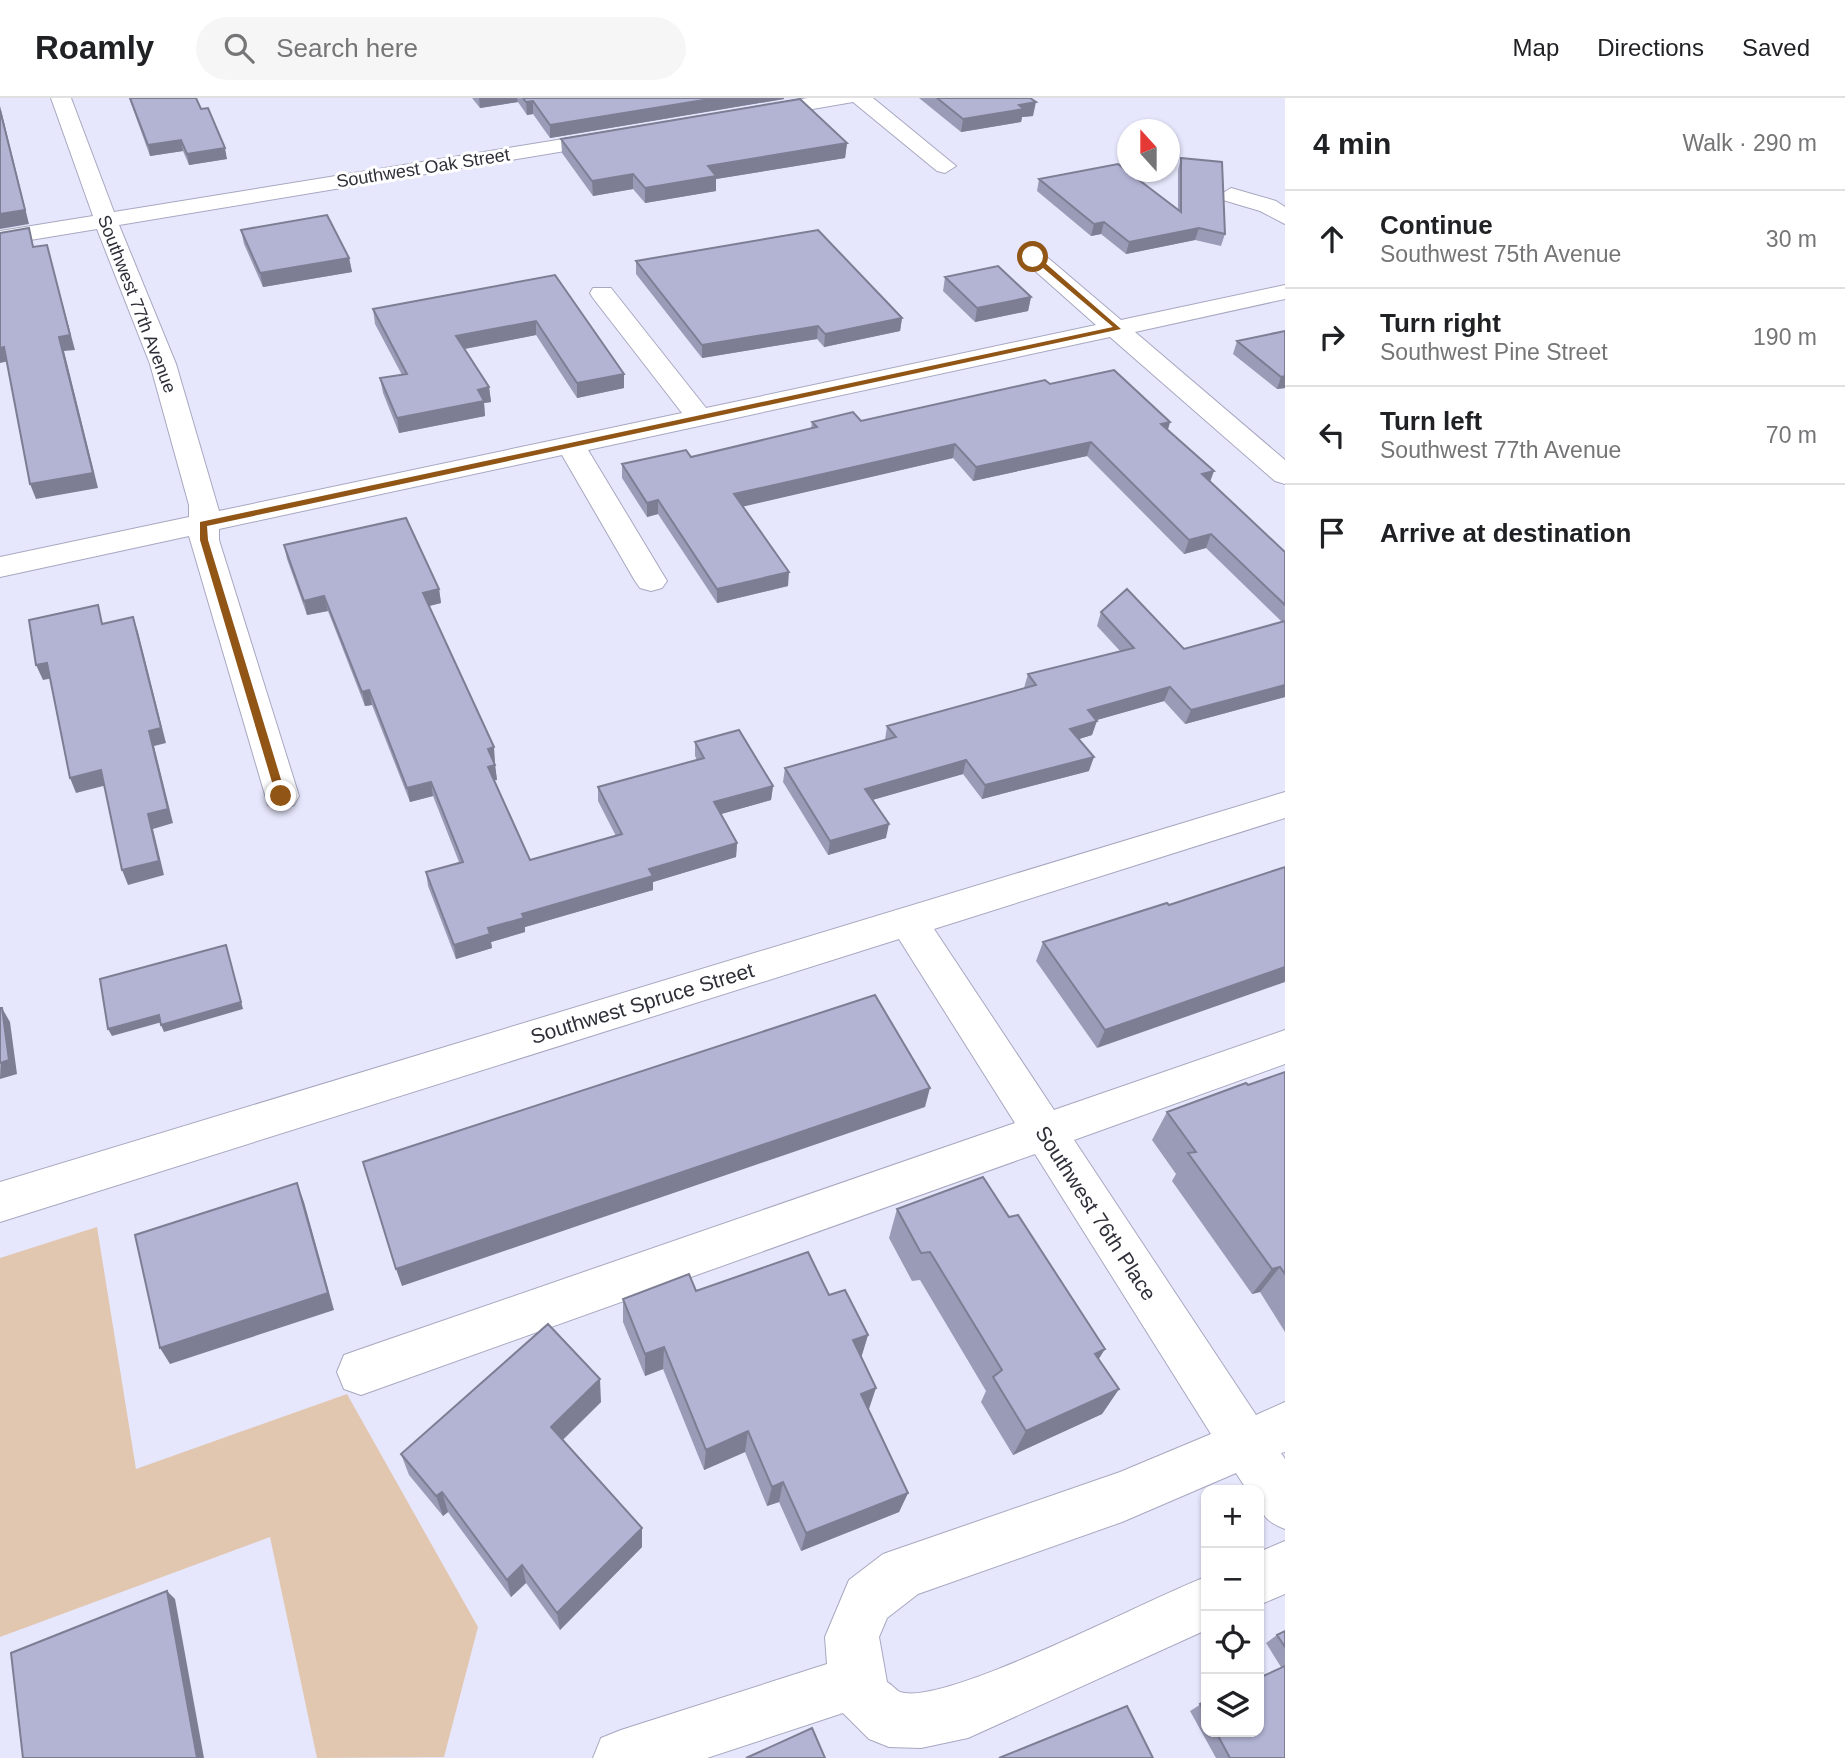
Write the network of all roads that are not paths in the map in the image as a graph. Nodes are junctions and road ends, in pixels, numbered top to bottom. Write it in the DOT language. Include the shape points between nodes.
graph roads {
  1 [pos="61,98"];
  2 [pos="846,98"];
  3 [pos="860,98"];
  4 [pos="736,116"];
  5 [pos="640,132"];
  6 [pos="945,166"];
  7 [pos="1231,195"];
  8 [pos="1285,217"];
  9 [pos="106,221"];
  10 [pos="0,238"];
  11 [pos="1033,257"];
  12 [pos="1285,292"];
  13 [pos="602,293"];
  14 [pos="1118,328"];
  15 [pos="699,417"];
  16 [pos="570,444"];
  17 [pos="1285,475"];
  18 [pos="203,524"];
  19 [pos="0,567"];
  20 [pos="651,581"];
  21 [pos="281,796"];
  22 [pos="1285,805"];
  23 [pos="908,921"];
  24 [pos="1285,1047"];
  25 [pos="1045,1133"];
  26 [pos="0,1202"];
  27 [pos="361,1372"];
  28 [pos="1265,1436"];
  29 [pos="1285,1504"];
  30 [pos="1285,1567"];
  31 [pos="1264,1577"];
  32 [pos="1201,1604"];
  33 [pos="859,1681"];
  34 [pos="621,1758"];
  1 -- 9 [label="street, Southwest 77th Avenue"];
  2 -- 4 [label="street"];
  3 -- 6 [label="street"];
  5 -- 9 [label="street, Southwest Oak Street"];
  7 -- 8 [label="street" via="1268,206"];
  9 -- 10 [label="street, Southwest Oak Street"];
  9 -- 18 [label="street, Southwest 77th Avenue" via="163,363 204,505"];
  11 -- 14 [label="street"];
  12 -- 14 [label="street"];
  13 -- 15 [label="street"];
  14 -- 15 [label="street"];
  14 -- 17 [label="street"];
  15 -- 16 [label="street"];
  16 -- 18 [label="street"];
  16 -- 20 [label="street"];
  18 -- 19 [label="street"];
  18 -- 21 [label="street, Southwest 77th Avenue"];
  22 -- 23 [label="street, Southwest Spruce Street"];
  23 -- 25 [label="street, Southwest 76th Place"];
  23 -- 26 [label="street, Southwest Spruce Street"];
  24 -- 25 [label="street"];
  25 -- 27 [label="street"];
  25 -- 28 [label="street, Southwest 76th Place"];
  28 -- 29 [label="street, Southwest 76th Place"];
  28 -- 33 [label="street" via="1122,1497 902,1573 868,1599 852,1637"];
  30 -- 31 [label="street"];
  32 -- 33 [label="street" via="968,1710 921,1720 890,1720 865,1699"];
  33 -- 34 [label="street"];
}
